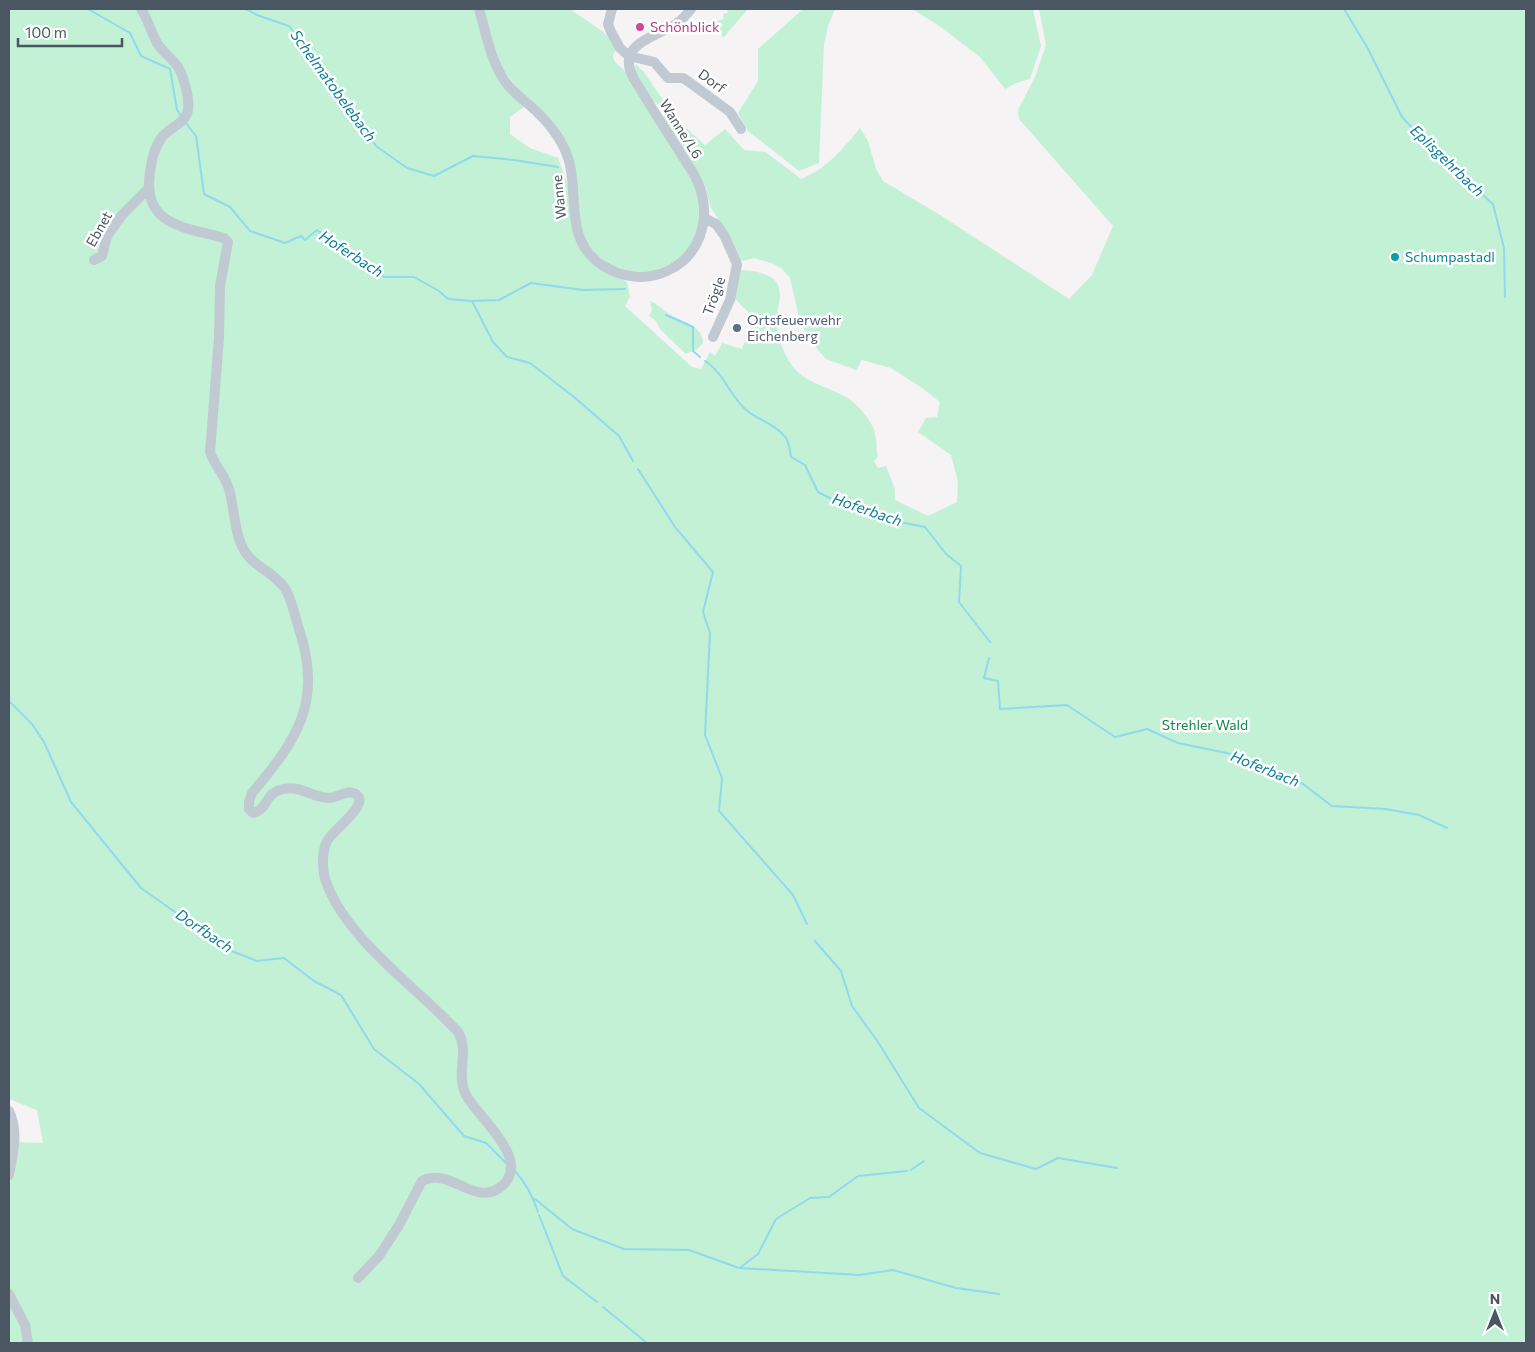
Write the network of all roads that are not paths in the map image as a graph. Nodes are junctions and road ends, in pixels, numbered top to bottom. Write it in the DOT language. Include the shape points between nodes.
graph roads {
  1 [pos="141,9"];
  2 [pos="479,9"];
  3 [pos="612,9"];
  4 [pos="691,9"];
  5 [pos="629,56"];
  6 [pos="740,129"];
  7 [pos="148,189"];
  8 [pos="704,218"];
  9 [pos="94,260"];
  10 [pos="713,337"];
  11 [pos="9,1111"];
  12 [pos="9,1175"];
  13 [pos="358,1278"];
  14 [pos="9,1294"];
  15 [pos="28,1343"];
  1 -- 7 [label="street" via="157,44 177,64 188,96 188,111 183,120 163,135 155,148"];
  2 -- 8 [label="street, Wanne" via="504,81 539,114 561,141 570,162 574,217 581,241 589,254 602,265 626,276 659,274 677,266 692,251 701,234"];
  3 -- 5 [label="street" via="608,24 620,48"];
  4 -- 5 [label="street" via="678,22 638,45"];
  5 -- 6 [label="street, Dorf" via="654,62 668,78 683,78 730,112"];
  5 -- 8 [label="street, Wanne/L6" via="634,79 699,185"];
  7 -- 9 [label="street, Ebnet" via="122,215 107,236 102,256"];
  7 -- 13 [label="street" via="155,209 174,225 224,238 228,242 220,286 210,452 228,487 242,545 249,557 286,590 306,651 309,691 300,726 250,798 249,808 253,813 258,812 273,793 283,789 298,789 328,798 350,792 358,796 359,806 326,843 324,868 330,891 352,925 377,954 462,1038 463,1088 504,1146 511,1168 507,1181 485,1194 437,1177 422,1181 377,1259"];
  8 -- 10 [label="street, Trögle" via="716,224 724,235 737,264 730,300"];
  11 -- 12 [label="street" via="13,1122 14,1152"];
  14 -- 15 [label="street" via="25,1325"];
}
